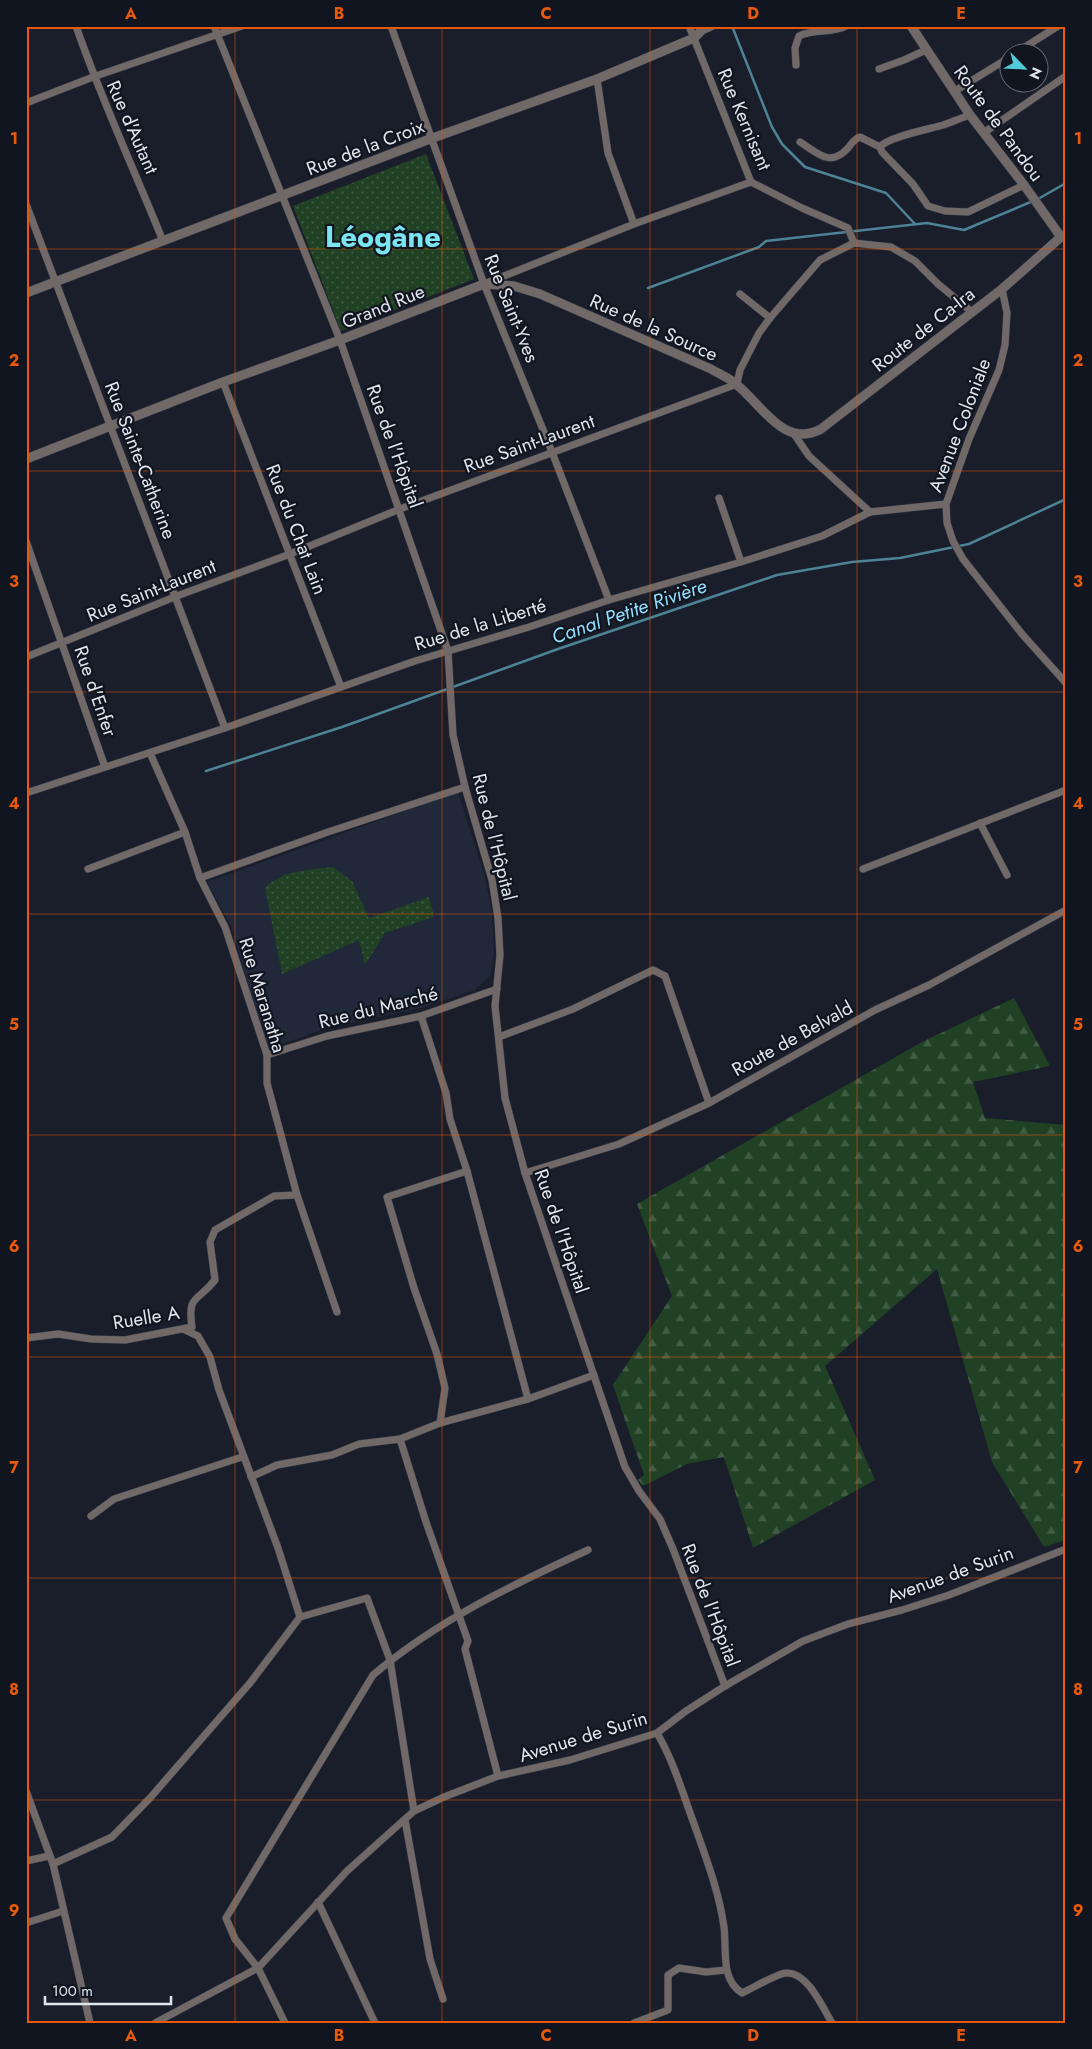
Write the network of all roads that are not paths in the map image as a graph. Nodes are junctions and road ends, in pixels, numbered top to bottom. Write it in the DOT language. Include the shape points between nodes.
graph roads {
  1 [pos="76,26"];
  2 [pos="214,26"];
  3 [pos="242,26"];
  4 [pos="391,26"];
  5 [pos="689,26"];
  6 [pos="711,26"];
  7 [pos="846,26"];
  8 [pos="911,26"];
  9 [pos="1058,26"];
  10 [pos="218,36"];
  11 [pos="694,38"];
  12 [pos="1033,42"];
  13 [pos="926,50"];
  14 [pos="1000,63"];
  15 [pos="796,65"];
  16 [pos="879,69"];
  17 [pos="1066,76"];
  18 [pos="93,77"];
  19 [pos="597,79"];
  20 [pos="955,91"];
  21 [pos="26,103"];
  22 [pos="970,115"];
  23 [pos="985,132"];
  24 [pos="430,139"];
  25 [pos="800,142"];
  26 [pos="880,147"];
  27 [pos="750,182"];
  28 [pos="1024,185"];
  29 [pos="282,196"];
  30 [pos="26,204"];
  31 [pos="634,224"];
  32 [pos="1063,236"];
  33 [pos="162,241"];
  34 [pos="854,243"];
  35 [pos="56,281"];
  36 [pos="484,284"];
  37 [pos="1002,289"];
  38 [pos="26,292"];
  39 [pos="740,294"];
  40 [pos="972,312"];
  41 [pos="770,318"];
  42 [pos="340,340"];
  43 [pos="223,382"];
  44 [pos="737,384"];
  45 [pos="111,427"];
  46 [pos="794,434"];
  47 [pos="552,452"];
  48 [pos="26,458"];
  49 [pos="720,498"];
  50 [pos="946,504"];
  51 [pos="400,509"];
  52 [pos="870,512"];
  53 [pos="26,541"];
  54 [pos="290,554"];
  55 [pos="742,562"];
  56 [pos="176,596"];
  57 [pos="608,600"];
  58 [pos="62,644"];
  59 [pos="448,651"];
  60 [pos="26,657"];
  61 [pos="1066,683"];
  62 [pos="341,687"];
  63 [pos="225,728"];
  64 [pos="150,753"];
  65 [pos="105,767"];
  66 [pos="465,787"];
  67 [pos="1066,790"];
  68 [pos="26,793"];
  69 [pos="980,823"];
  70 [pos="185,832"];
  71 [pos="88,869"];
  72 [pos="863,869"];
  73 [pos="1007,875"];
  74 [pos="200,878"];
  75 [pos="1066,910"];
  76 [pos="497,989"];
  77 [pos="421,1016"];
  78 [pos="499,1037"];
  79 [pos="267,1055"];
  80 [pos="708,1103"];
  81 [pos="467,1170"];
  82 [pos="525,1173"];
  83 [pos="297,1195"];
  84 [pos="337,1312"];
  85 [pos="183,1328"];
  86 [pos="26,1338"];
  87 [pos="594,1375"];
  88 [pos="528,1399"];
  89 [pos="440,1423"];
  90 [pos="400,1439"];
  91 [pos="242,1457"];
  92 [pos="251,1477"];
  93 [pos="91,1516"];
  94 [pos="1066,1549"];
  95 [pos="588,1550"];
  96 [pos="460,1613"];
  97 [pos="300,1617"];
  98 [pos="390,1660"];
  99 [pos="725,1686"];
  100 [pos="657,1733"];
  101 [pos="498,1776"];
  102 [pos="26,1790"];
  103 [pos="414,1812"];
  104 [pos="405,1820"];
  105 [pos="49,1856"];
  106 [pos="26,1861"];
  107 [pos="53,1864"];
  108 [pos="318,1902"];
  109 [pos="63,1911"];
  110 [pos="26,1922"];
  111 [pos="258,1968"];
  112 [pos="726,1970"];
  113 [pos="443,1999"];
  114 [pos="90,2023"];
  115 [pos="155,2023"];
  116 [pos="285,2023"];
  117 [pos="375,2023"];
  118 [pos="634,2023"];
  119 [pos="832,2023"];
  1 -- 18 [label="street, Rue d'Autant"];
  2 -- 10 [label="street, Rue de l'Hôpital"];
  3 -- 10 [label="street"];
  4 -- 24 [label="street, Rue Saint-Yves"];
  5 -- 11 [label="street, Rue Kernisant"];
  6 -- 11 [label="street, Rue de la Croix"];
  7 -- 15 [label="street" via="800,36 795,48"];
  8 -- 13 [label="street, Route de Pandou"];
  9 -- 12 [label="street"];
  10 -- 18 [label="street"];
  10 -- 29 [label="street, Rue de l'Hôpital"];
  11 -- 19 [label="street, Rue de la Croix"];
  11 -- 27 [label="street, Rue Kernisant"];
  13 -- 16 [label="street"];
  13 -- 20 [label="street, Route de Pandou"];
  14 -- 20 [label="street"];
  17 -- 23 [label="street"];
  18 -- 21 [label="street"];
  18 -- 33 [label="street, Rue d'Autant"];
  19 -- 24 [label="street, Rue de la Croix"];
  19 -- 31 [label="street" via="608,153"];
  20 -- 22 [label="street, Route de Pandou"];
  22 -- 23 [label="street, Route de Pandou"];
  22 -- 26 [label="street" via="905,135"];
  23 -- 28 [label="street, Route de Pandou"];
  24 -- 29 [label="street, Rue de la Croix"];
  24 -- 36 [label="street, Rue Saint-Yves"];
  25 -- 26 [label="street" via="827,159 847,150 856,138"];
  26 -- 28 [label="street" via="928,206 945,211 968,212"];
  27 -- 31 [label="street, Grand Rue"];
  27 -- 34 [label="street, Rue Kernisant" via="848,228"];
  28 -- 32 [label="street, Route de Pandou"];
  29 -- 33 [label="street, Rue de la Croix"];
  29 -- 42 [label="street, Rue de l'Hôpital"];
  30 -- 35 [label="street, Rue Sainte-Catherine"];
  31 -- 36 [label="street, Grand Rue"];
  32 -- 37 [label="street, Route de Ca-Ira"];
  33 -- 35 [label="street, Rue de la Croix"];
  34 -- 40 [label="street" via="891,247 914,261"];
  34 -- 41 [label="street" via="820,260"];
  35 -- 38 [label="street, Rue de la Croix"];
  35 -- 45 [label="street, Rue Sainte-Catherine"];
  36 -- 42 [label="street, Grand Rue"];
  36 -- 44 [label="street, Rue de la Source" via="514,286 540,294 711,369"];
  36 -- 47 [label="street, Rue Saint-Yves"];
  37 -- 40 [label="street, Route de Ca-Ira"];
  37 -- 50 [label="street, Avenue Coloniale" via="1007,327 999,370"];
  39 -- 41 [label="street"];
  40 -- 46 [label="street, Route de Ca-Ira" via="821,430 811,435"];
  41 -- 44 [label="street" via="740,370"];
  42 -- 43 [label="street, Grand Rue"];
  42 -- 51 [label="street, Rue de l'Hôpital"];
  43 -- 45 [label="street, Grand Rue"];
  43 -- 54 [label="street, Rue du Chat Lain"];
  44 -- 46 [label="street, Rue de la Source" via="774,421"];
  44 -- 47 [label="street, Rue Saint-Laurent"];
  45 -- 48 [label="street, Grand Rue"];
  45 -- 56 [label="street, Rue Sainte-Catherine"];
  46 -- 52 [label="street" via="809,456"];
  47 -- 51 [label="street, Rue Saint-Laurent"];
  47 -- 57 [label="street, Rue Saint-Yves"];
  49 -- 55 [label="street"];
  50 -- 52 [label="street, Rue de la Liberté"];
  50 -- 61 [label="street, Avenue Coloniale" via="947,523 963,559 1022,634"];
  51 -- 54 [label="street, Rue Saint-Laurent"];
  51 -- 59 [label="street, Rue de l'Hôpital"];
  52 -- 55 [label="street, Rue de la Liberté" via="822,536"];
  53 -- 58 [label="street, Rue d'Enfer"];
  54 -- 56 [label="street, Rue Saint-Laurent"];
  54 -- 62 [label="street, Rue du Chat Lain"];
  55 -- 57 [label="street, Rue de la Liberté"];
  56 -- 58 [label="street, Rue Saint-Laurent"];
  56 -- 63 [label="street, Rue Sainte-Catherine"];
  57 -- 59 [label="street, Rue de la Liberté"];
  58 -- 60 [label="street, Rue Saint-Laurent"];
  58 -- 65 [label="street, Rue d'Enfer"];
  59 -- 62 [label="street, Rue de la Liberté"];
  59 -- 66 [label="street, Rue de l'Hôpital" via="453,735"];
  62 -- 63 [label="street, Rue de la Liberté"];
  63 -- 64 [label="street, Rue de la Liberté"];
  64 -- 65 [label="street, Rue de la Liberté"];
  64 -- 70 [label="street, Rue Maranatha"];
  65 -- 68 [label="street, Rue de la Liberté"];
  66 -- 74 [label="street"];
  66 -- 76 [label="street, Rue de l'Hôpital" via="492,880 500,955"];
  67 -- 69 [label="street"];
  69 -- 72 [label="street"];
  69 -- 73 [label="street"];
  70 -- 71 [label="street"];
  70 -- 74 [label="street, Rue Maranatha"];
  74 -- 79 [label="street, Rue Maranatha" via="225,927"];
  75 -- 80 [label="street, Route de Belvald" via="929,985 875,1010"];
  76 -- 77 [label="street, Rue du Marché"];
  76 -- 78 [label="street, Rue de l'Hôpital" via="495,1006"];
  77 -- 79 [label="street, Rue du Marché" via="327,1036"];
  77 -- 81 [label="street"];
  78 -- 80 [label="street" via="573,1009 653,970 665,976"];
  78 -- 82 [label="street, Rue de l'Hôpital" via="505,1098"];
  79 -- 83 [label="street, Rue Maranatha" via="267,1083"];
  80 -- 82 [label="street, Route de Belvald" via="619,1144"];
  81 -- 88 [label="street"];
  81 -- 89 [label="street" via="387,1197 445,1388"];
  82 -- 87 [label="street, Rue de l'Hôpital"];
  83 -- 84 [label="street, Rue Maranatha"];
  83 -- 85 [label="street, Ruelle A" via="274,1196 215,1230 210,1242 215,1280 191,1304 192,1327"];
  85 -- 86 [label="street, Ruelle A" via="125,1340 58,1334"];
  85 -- 91 [label="street" via="198,1336 210,1357"];
  87 -- 88 [label="street"];
  87 -- 99 [label="street, Rue de l'Hôpital" via="625,1467 660,1518"];
  88 -- 89 [label="street"];
  89 -- 90 [label="street"];
  90 -- 92 [label="street" via="359,1444 332,1455 277,1465"];
  90 -- 96 [label="street"];
  91 -- 92 [label="street"];
  91 -- 93 [label="street" via="114,1499"];
  92 -- 97 [label="street"];
  94 -- 99 [label="street, Avenue de Surin" via="949,1595 848,1624 812,1638"];
  95 -- 96 [label="street"];
  96 -- 98 [label="street"];
  96 -- 101 [label="street"];
  97 -- 98 [label="street" via="367,1598"];
  97 -- 107 [label="street" via="250,1682 144,1805 112,1837"];
  98 -- 103 [label="street"];
  98 -- 111 [label="street" via="373,1675 226,1918 235,1939"];
  99 -- 100 [label="street, Avenue de Surin"];
  100 -- 101 [label="street, Avenue de Surin" via="570,1760"];
  100 -- 112 [label="street" via="674,1767 719,1900"];
  101 -- 103 [label="street, Avenue de Surin"];
  102 -- 105 [label="street"];
  103 -- 104 [label="street, Avenue de Surin"];
  104 -- 108 [label="street, Avenue de Surin" via="347,1871"];
  104 -- 113 [label="street" via="430,1959"];
  105 -- 106 [label="street"];
  105 -- 107 [label="street"];
  107 -- 109 [label="street"];
  108 -- 111 [label="street, Avenue de Surin"];
  108 -- 117 [label="street"];
  109 -- 110 [label="street"];
  109 -- 114 [label="street"];
  111 -- 115 [label="street, Avenue de Surin"];
  111 -- 116 [label="street"];
  112 -- 118 [label="street" via="706,1972 679,1968 668,1975 668,2010"];
  112 -- 119 [label="street" via="734,1988 742,1993 785,1972 797,1975 810,1986"];
}
